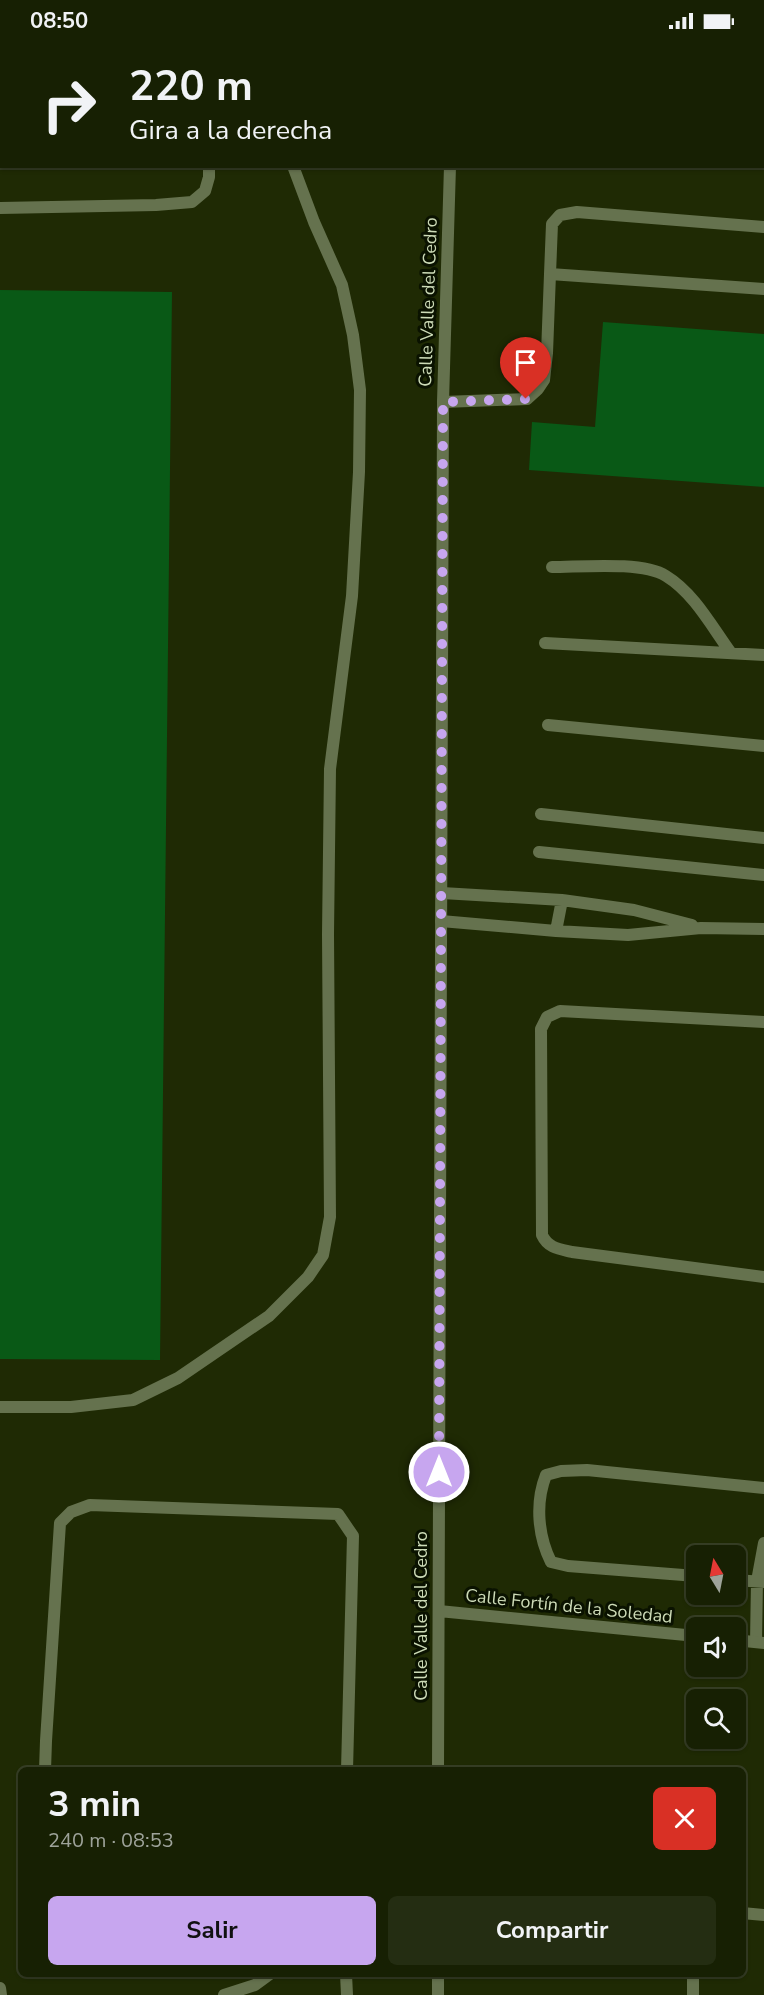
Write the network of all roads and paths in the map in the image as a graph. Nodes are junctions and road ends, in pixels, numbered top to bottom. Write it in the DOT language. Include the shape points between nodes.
graph roads {
  1 [pos="209,168"];
  2 [pos="294,168"];
  3 [pos="450,168"];
  4 [pos="0,208"];
  5 [pos="764,227"];
  6 [pos="550,274"];
  7 [pos="764,289"];
  8 [pos="443,402"];
  9 [pos="552,567"];
  10 [pos="545,643"];
  11 [pos="731,653"];
  12 [pos="764,655"];
  13 [pos="548,725"];
  14 [pos="764,746"];
  15 [pos="542,814"];
  16 [pos="764,838"];
  17 [pos="539,852"];
  18 [pos="764,875"];
  19 [pos="442,892"];
  20 [pos="562,900"];
  21 [pos="441,921"];
  22 [pos="701,928"];
  23 [pos="764,929"];
  24 [pos="556,931"];
  25 [pos="764,1022"];
  26 [pos="764,1277"];
  27 [pos="0,1407"];
  28 [pos="764,1488"];
  29 [pos="764,1543"];
  30 [pos="686,1575"];
  31 [pos="746,1581"];
  32 [pos="761,1582"];
  33 [pos="439,1611"];
  34 [pos="686,1635"];
  35 [pos="760,1642"];
  36 [pos="45,1767"];
  37 [pos="347,1767"];
  38 [pos="438,1767"];
  39 [pos="746,1913"];
  40 [pos="764,1915"];
  41 [pos="266,1977"];
  42 [pos="346,1977"];
  43 [pos="438,1977"];
  44 [pos="693,1977"];
  45 [pos="0,1988"];
  46 [pos="1,1995"];
  47 [pos="224,1995"];
  48 [pos="347,1995"];
  49 [pos="438,1995"];
  50 [pos="693,1995"];
  1 -- 4 [label="street" via="206,191 192,202"];
  2 -- 27 [label="street" via="342,285 360,390 352,596 330,769 330,1217 323,1255 308,1277 269,1316 178,1378 133,1400 71,1407"];
  3 -- 8 [label="street, Calle Valle del Cedro"];
  5 -- 6 [label="street" via="577,212 560,215 552,224"];
  6 -- 7 [label="street"];
  6 -- 8 [label="street" via="547,353 544,380 538,389 526,399"];
  8 -- 19 [label="street, Calle Valle del Cedro"];
  9 -- 11 [label="street" via="634,567 665,575 688,594"];
  10 -- 11 [label="street"];
  11 -- 12 [label="street"];
  13 -- 14 [label="street"];
  15 -- 16 [label="street"];
  17 -- 18 [label="street"];
  19 -- 20 [label="street"];
  19 -- 21 [label="street, Calle Valle del Cedro"];
  20 -- 22 [label="street" via="634,910"];
  20 -- 24 [label="street"];
  21 -- 24 [label="street"];
  21 -- 33 [label="street, Calle Valle del Cedro"];
  22 -- 23 [label="street"];
  22 -- 24 [label="street" via="628,935"];
  25 -- 26 [label="street" via="560,1011 547,1017 541,1029 546,1243 572,1252"];
  28 -- 30 [label="street" via="587,1470 546,1475 539,1515 543,1546 551,1562"];
  29 -- 32 [label="street"];
  31 -- 32 [label="street"];
  32 -- 35 [label="street"];
  33 -- 34 [label="street, Calle Fortín de la Soledad"];
  33 -- 38 [label="street, Calle Valle del Cedro"];
  36 -- 37 [label="street" via="60,1523 71,1512 90,1505 338,1514 353,1536"];
  39 -- 40 [label="street"];
  41 -- 47 [label="street" via="255,1985"];
  42 -- 48 [label="street"];
  43 -- 49 [label="street"];
  44 -- 50 [label="street"];
  45 -- 46 [label="street"];
}
